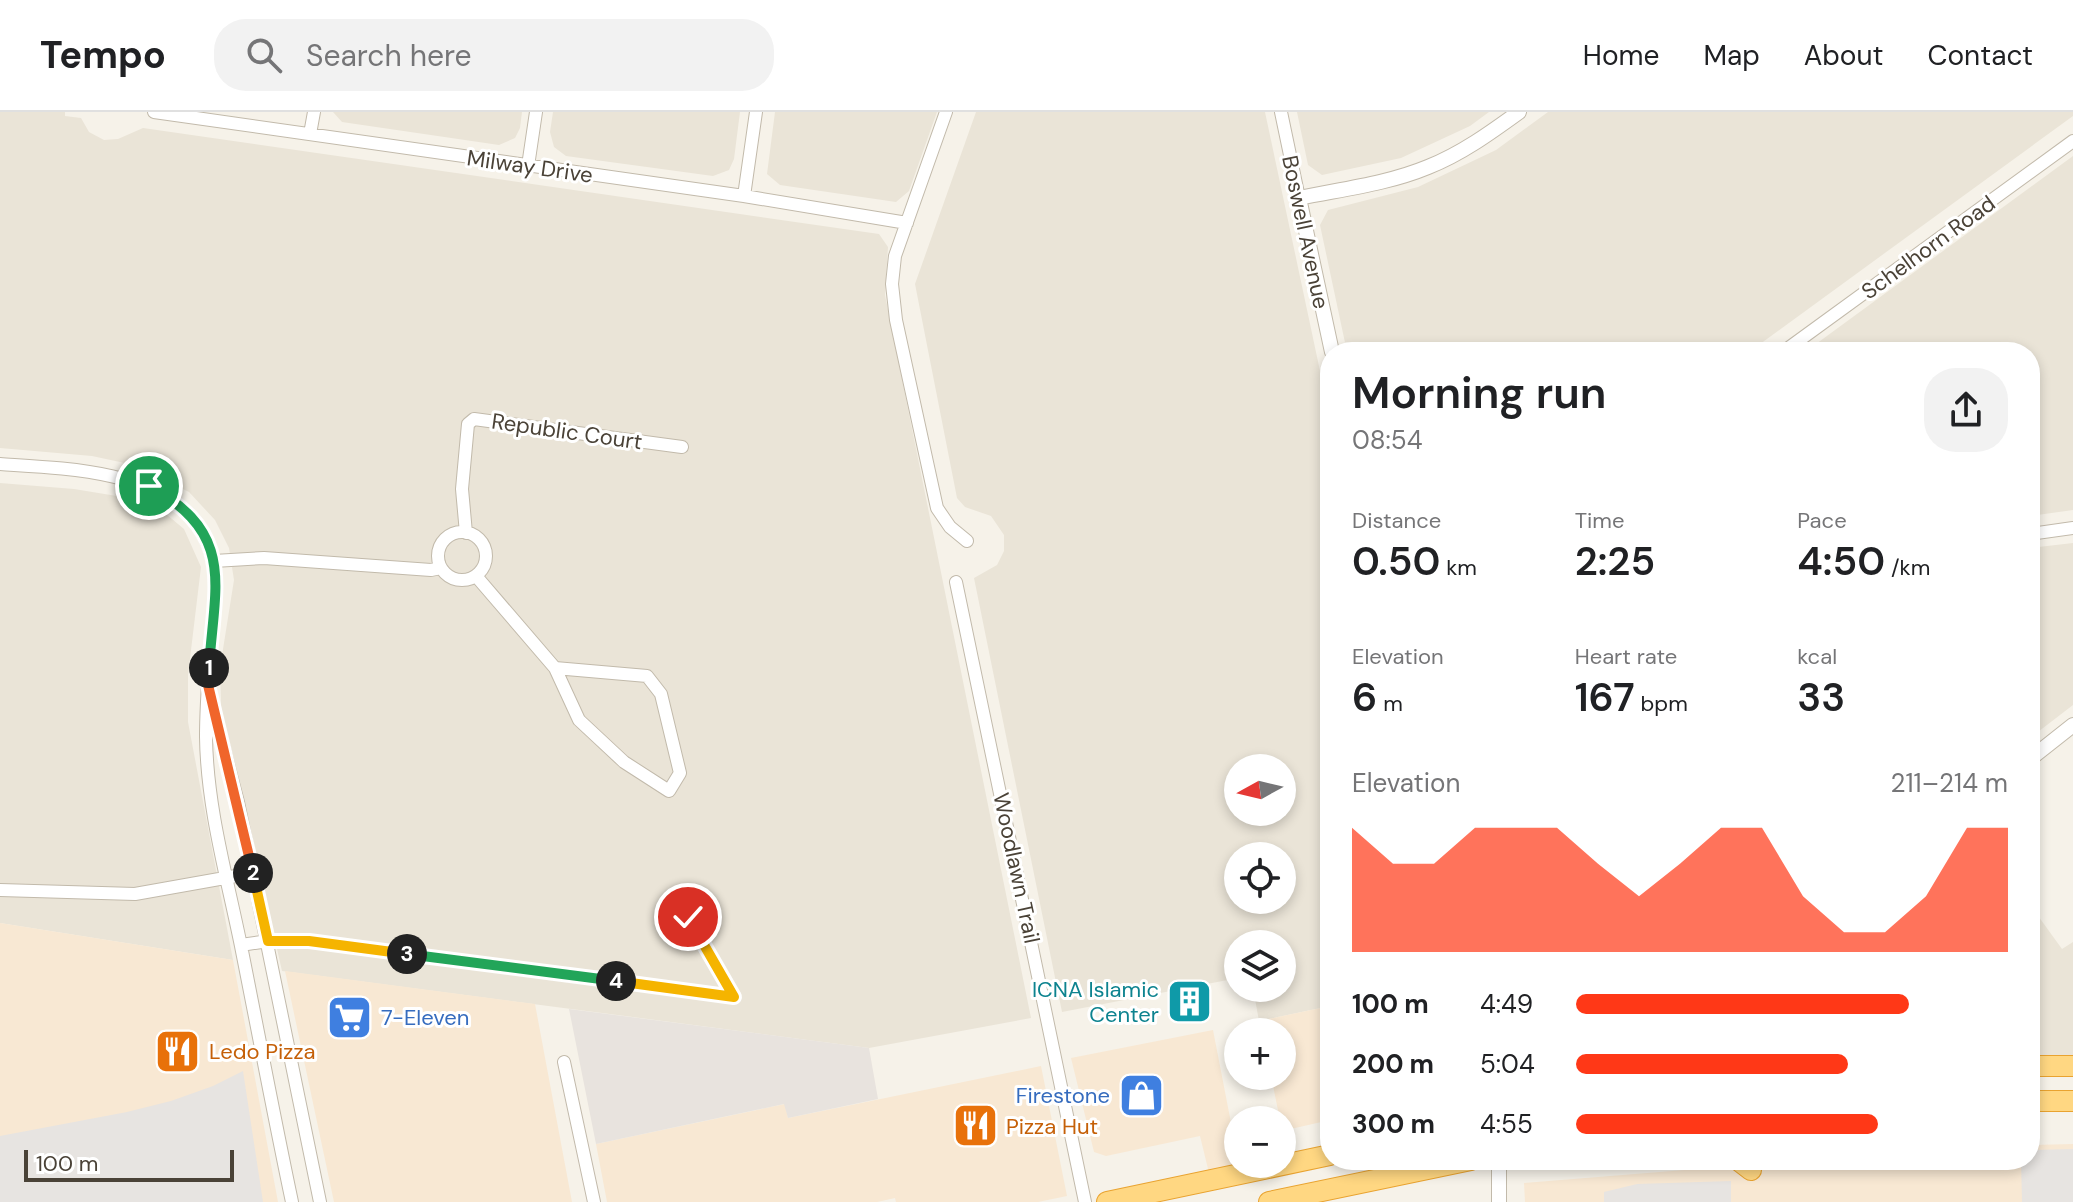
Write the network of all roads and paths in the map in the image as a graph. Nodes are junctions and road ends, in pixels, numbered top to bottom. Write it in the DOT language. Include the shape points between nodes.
graph roads {
  1 [pos="154,112"];
  2 [pos="314,112"];
  3 [pos="536,112"];
  4 [pos="756,112"];
  5 [pos="946,112"];
  6 [pos="1281,112"];
  7 [pos="1519,112"];
  8 [pos="310,134"];
  9 [pos="2073,141"];
  10 [pos="528,166"];
  11 [pos="744,196"];
  12 [pos="1299,198"];
  13 [pos="907,223"];
  14 [pos="1330,342"];
  15 [pos="1797,342"];
  16 [pos="682,447"];
  17 [pos="0,464"];
  18 [pos="2073,528"];
  19 [pos="466,533"];
  20 [pos="2040,533"];
  21 [pos="967,541"];
  22 [pos="214,561"];
  23 [pos="441,568"];
  24 [pos="476,576"];
  25 [pos="956,582"];
  26 [pos="555,668"];
  27 [pos="208,685"];
  28 [pos="2073,725"];
  29 [pos="2040,751"];
  30 [pos="253,873"];
  31 [pos="226,879"];
  32 [pos="0,890"];
  33 [pos="688,917"];
  34 [pos="268,941"];
  35 [pos="241,945"];
  36 [pos="564,1062"];
  37 [pos="2040,1066"];
  38 [pos="2073,1066"];
  39 [pos="2040,1101"];
  40 [pos="2073,1101"];
  41 [pos="1320,1157"];
  42 [pos="1423,1170"];
  43 [pos="1499,1170"];
  44 [pos="1498,1200"];
  45 [pos="292,1202"];
  46 [pos="320,1202"];
  47 [pos="594,1202"];
  48 [pos="1085,1202"];
  49 [pos="1107,1202"];
  50 [pos="1269,1202"];
  1 -- 8 [label="street, Milway Drive"];
  2 -- 8 [label="street"];
  3 -- 10 [label="street"];
  4 -- 11 [label="street"];
  5 -- 13 [label="street"];
  6 -- 12 [label="street, Boswell Avenue"];
  7 -- 12 [label="street" via="1427,168"];
  8 -- 10 [label="street, Milway Drive"];
  9 -- 15 [label="street, Schelhorn Road"];
  10 -- 11 [label="street, Milway Drive"];
  11 -- 13 [label="street, Milway Drive"];
  12 -- 14 [label="street, Boswell Avenue"];
  13 -- 21 [label="street" via="895,256 896,320 937,508"];
  16 -- 19 [label="street, Republic Court" via="474,419 468,424 462,489"];
  17 -- 22 [label="street" via="149,486 186,511"];
  18 -- 20 [label="street"];
  19 -- 23 [label="street" via="447,537 441,545"];
  19 -- 24 [label="street, Republic Court" via="475,536 486,553"];
  22 -- 23 [label="street" via="264,558"];
  22 -- 27 [label="street" via="217,599"];
  23 -- 24 [label="street" via="453,579"];
  24 -- 26 [label="street"];
  25 -- 48 [label="street, Woodlawn Trail"];
  26 -- 26 [label="street" via="579,720 624,762 669,791 680,773 661,694 647,676"];
  27 -- 30 [label="street"];
  27 -- 31 [label="street" via="206,752"];
  28 -- 29 [label="street"];
  30 -- 31 [label="street"];
  30 -- 34 [label="street"];
  31 -- 32 [label="street" via="135,894"];
  31 -- 35 [label="street"];
  33 -- 34 [label="street" via="734,997 309,941"];
  34 -- 35 [label="street"];
  34 -- 46 [label="street"];
  35 -- 45 [label="street"];
  36 -- 47 [label="street"];
  37 -- 38 [label="highway"];
  39 -- 40 [label="highway"];
  41 -- 49 [label="highway"];
  42 -- 50 [label="highway"];
  43 -- 44 [label="street"];
}
